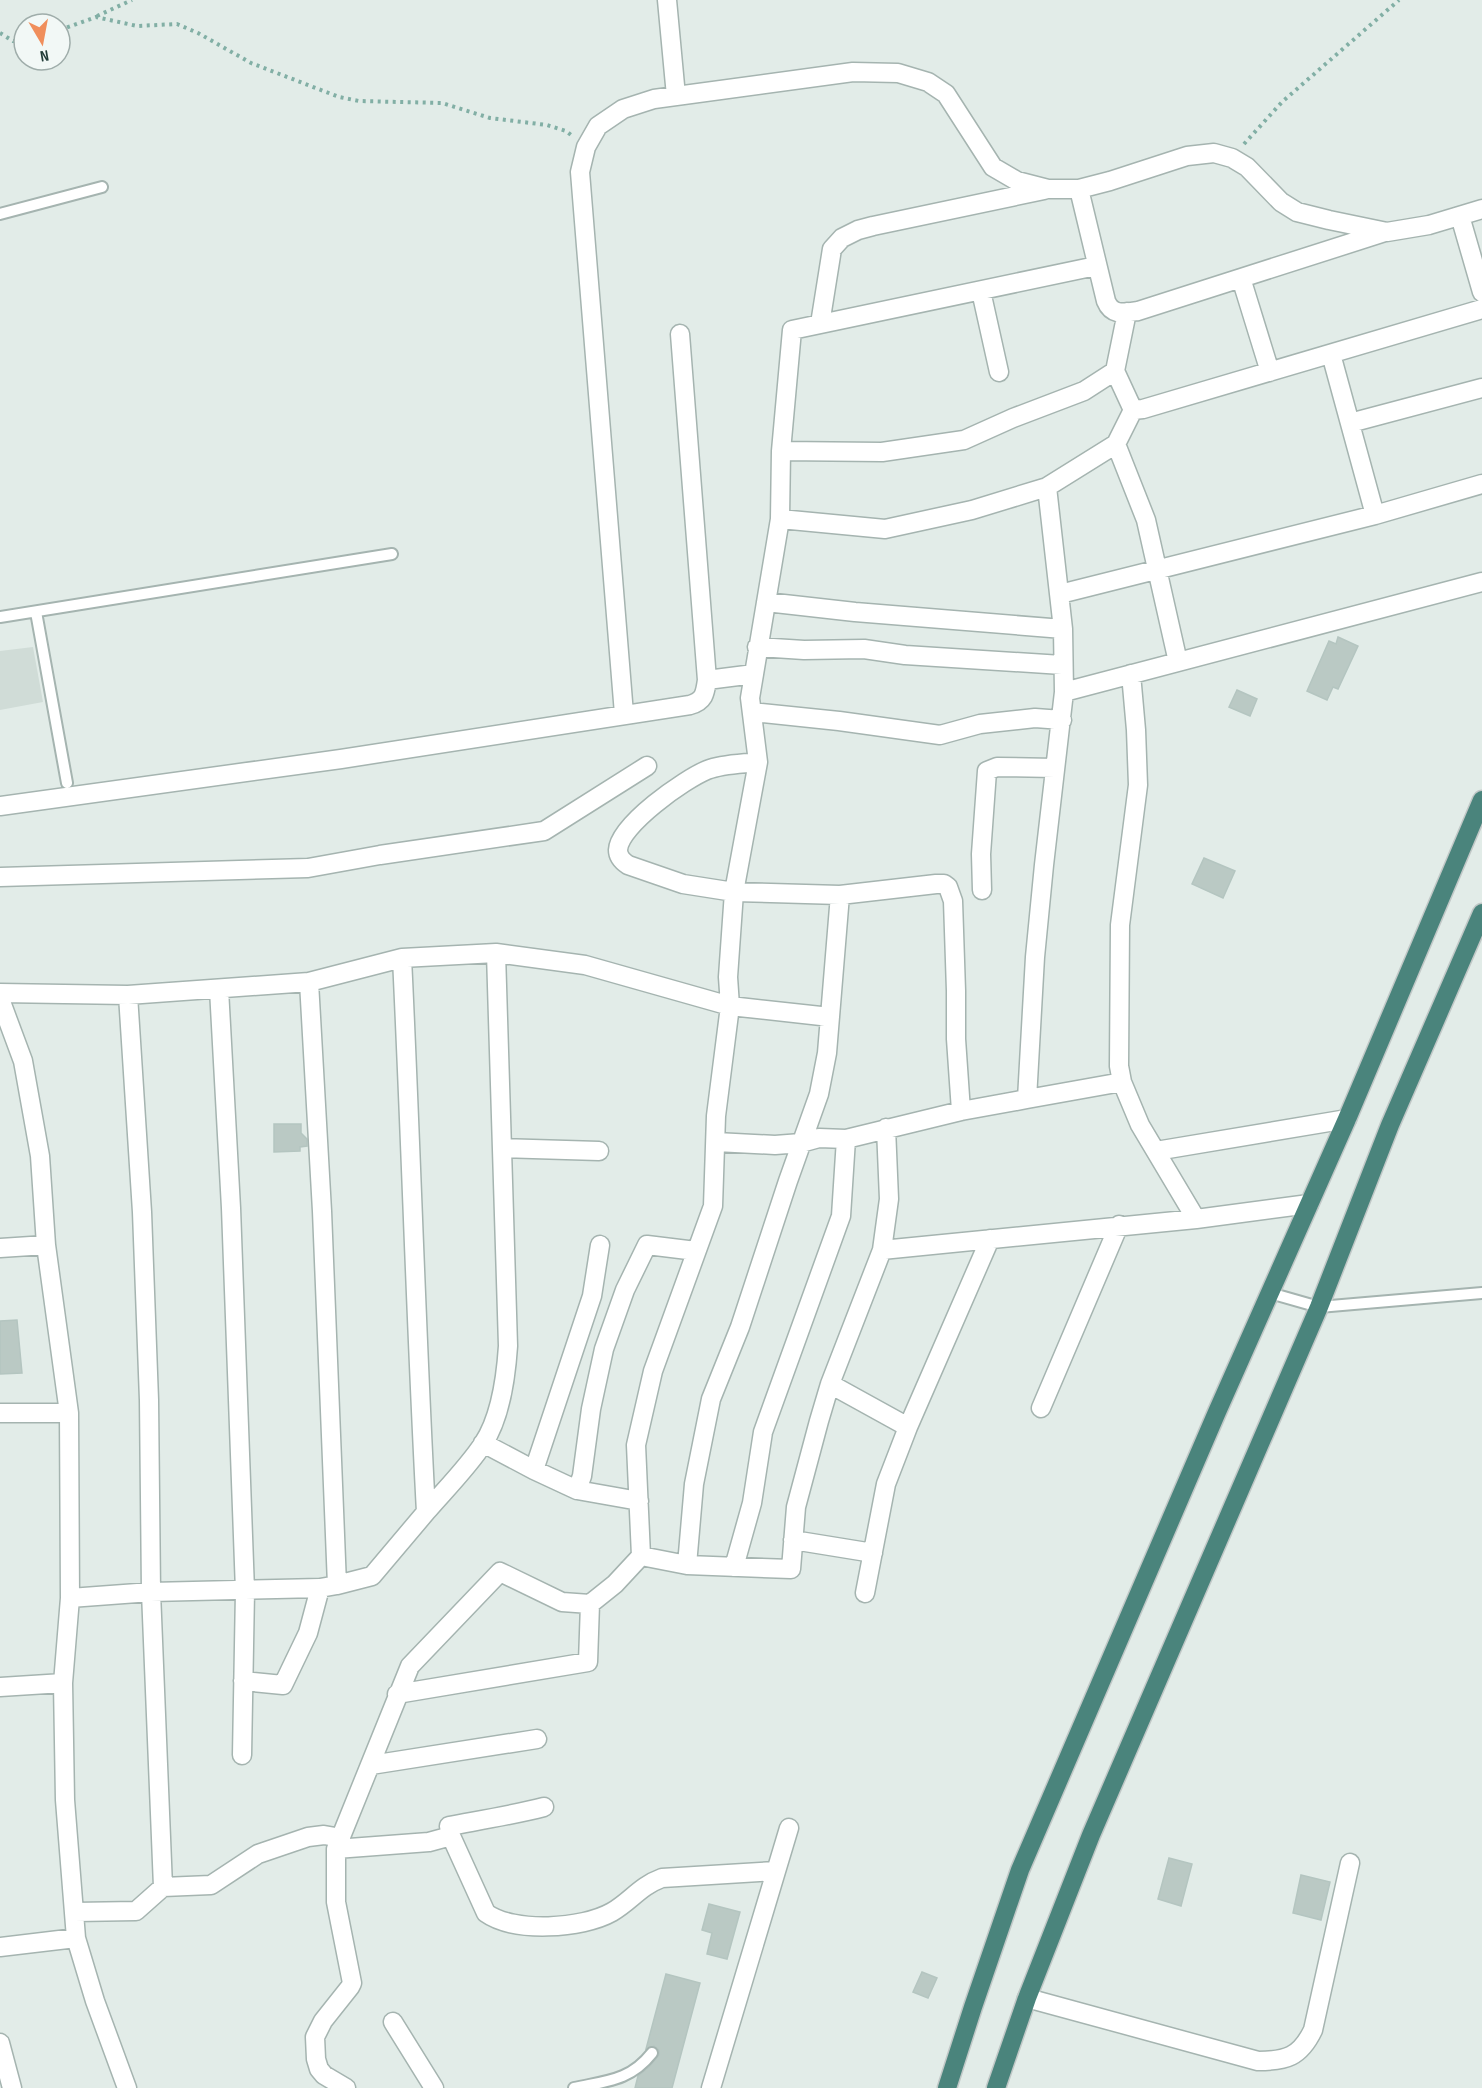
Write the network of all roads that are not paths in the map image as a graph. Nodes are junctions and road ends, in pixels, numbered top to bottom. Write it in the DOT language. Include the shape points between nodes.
graph roads {
  1 [pos="668,0"];
  2 [pos="676,96"];
  3 [pos="102,188"];
  4 [pos="1048,189"];
  5 [pos="1079,189"];
  6 [pos="1482,209"];
  7 [pos="0,214"];
  8 [pos="1460,216"];
  9 [pos="1387,232"];
  10 [pos="1096,266"];
  11 [pos="1241,278"];
  12 [pos="981,291"];
  13 [pos="1482,292"];
  14 [pos="1482,309"];
  15 [pos="1127,312"];
  16 [pos="820,324"];
  17 [pos="680,334"];
  18 [pos="1331,354"];
  19 [pos="1115,371"];
  20 [pos="999,372"];
  21 [pos="1270,372"];
  22 [pos="1482,388"];
  23 [pos="1133,410"];
  24 [pos="1350,423"];
  25 [pos="1116,444"];
  26 [pos="781,451"];
  27 [pos="1482,484"];
  28 [pos="1047,487"];
  29 [pos="1375,515"];
  30 [pos="780,519"];
  31 [pos="392,554"];
  32 [pos="1157,569"];
  33 [pos="1482,582"];
  34 [pos="1060,594"];
  35 [pos="766,602"];
  36 [pos="36,612"];
  37 [pos="0,617"];
  38 [pos="1064,629"];
  39 [pos="758,647"];
  40 [pos="1178,662"];
  41 [pos="1062,665"];
  42 [pos="754,674"];
  43 [pos="1131,674"];
  44 [pos="707,680"];
  45 [pos="1064,692"];
  46 [pos="752,712"];
  47 [pos="624,714"];
  48 [pos="1062,720"];
  49 [pos="758,762"];
  50 [pos="647,766"];
  51 [pos="1055,768"];
  52 [pos="67,783"];
  53 [pos="1482,800"];
  54 [pos="0,806"];
  55 [pos="0,877"];
  56 [pos="982,891"];
  57 [pos="734,892"];
  58 [pos="840,895"];
  59 [pos="1482,913"];
  60 [pos="496,953"];
  61 [pos="402,958"];
  62 [pos="309,982"];
  63 [pos="219,989"];
  64 [pos="0,993"];
  65 [pos="128,995"];
  66 [pos="0,999"];
  67 [pos="730,1006"];
  68 [pos="830,1017"];
  69 [pos="1122,1082"];
  70 [pos="1027,1099"];
  71 [pos="961,1111"];
  72 [pos="1347,1119"];
  73 [pos="886,1128"];
  74 [pos="846,1139"];
  75 [pos="716,1142"];
  76 [pos="801,1143"];
  77 [pos="502,1148"];
  78 [pos="598,1151"];
  79 [pos="1156,1151"];
  80 [pos="1309,1204"];
  81 [pos="1196,1219"];
  82 [pos="1119,1225"];
  83 [pos="990,1239"];
  84 [pos="46,1245"];
  85 [pos="600,1245"];
  86 [pos="0,1248"];
  87 [pos="696,1251"];
  88 [pos="882,1251"];
  89 [pos="1270,1293"];
  90 [pos="1482,1293"];
  91 [pos="1319,1307"];
  92 [pos="830,1384"];
  93 [pos="1041,1408"];
  94 [pos="0,1413"];
  95 [pos="69,1413"];
  96 [pos="908,1427"];
  97 [pos="483,1443"];
  98 [pos="534,1470"];
  99 [pos="577,1490"];
  100 [pos="639,1501"];
  101 [pos="426,1512"];
  102 [pos="793,1540"];
  103 [pos="873,1552"];
  104 [pos="641,1556"];
  105 [pos="687,1564"];
  106 [pos="734,1567"];
  107 [pos="328,1586"];
  108 [pos="245,1591"];
  109 [pos="151,1592"];
  110 [pos="865,1593"];
  111 [pos="70,1598"];
  112 [pos="590,1604"];
  113 [pos="243,1681"];
  114 [pos="63,1683"];
  115 [pos="0,1687"];
  116 [pos="397,1694"];
  117 [pos="537,1739"];
  118 [pos="242,1755"];
  119 [pos="371,1765"];
  120 [pos="544,1807"];
  121 [pos="789,1828"];
  122 [pos="451,1836"];
  123 [pos="339,1843"];
  124 [pos="1350,1863"];
  125 [pos="776,1871"];
  126 [pos="163,1887"];
  127 [pos="75,1912"];
  128 [pos="76,1938"];
  129 [pos="0,1947"];
  130 [pos="1027,1998"];
  131 [pos="393,2022"];
  132 [pos="0,2043"];
  133 [pos="652,2054"];
  134 [pos="7,2082"];
  135 [pos="127,2088"];
  136 [pos="346,2088"];
  137 [pos="434,2088"];
  138 [pos="574,2088"];
  139 [pos="711,2088"];
  140 [pos="947,2088"];
  141 [pos="996,2088"];
  1 -- 2 [label="street"];
  2 -- 4 [label="street" via="853,72 898,73 928,82 946,94 993,167 1017,181"];
  2 -- 47 [label="street" via="623,109 598,126 586,147 580,172"];
  3 -- 7 [label="lane"];
  4 -- 5 [label="street"];
  4 -- 16 [label="street" via="873,226 842,238 832,249"];
  5 -- 9 [label="street" via="1187,156 1214,153 1247,167 1296,212"];
  5 -- 10 [label="street"];
  6 -- 8 [label="street"];
  8 -- 9 [label="street"];
  8 -- 13 [label="street"];
  9 -- 11 [label="street"];
  10 -- 12 [label="street"];
  10 -- 15 [label="street" via="1109,308"];
  11 -- 15 [label="street"];
  11 -- 21 [label="street"];
  12 -- 16 [label="street"];
  12 -- 20 [label="street"];
  14 -- 18 [label="street"];
  15 -- 19 [label="street"];
  16 -- 26 [label="street" via="792,330"];
  17 -- 44 [label="street"];
  18 -- 21 [label="street"];
  18 -- 24 [label="street"];
  19 -- 23 [label="street"];
  19 -- 26 [label="street" via="1084,391 964,440 882,452"];
  21 -- 23 [label="street"];
  22 -- 24 [label="street"];
  23 -- 25 [label="street"];
  24 -- 29 [label="street"];
  25 -- 28 [label="street"];
  25 -- 32 [label="street" via="1146,520"];
  26 -- 30 [label="street"];
  27 -- 29 [label="street"];
  28 -- 30 [label="street" via="972,510 885,529"];
  28 -- 34 [label="street"];
  29 -- 32 [label="street"];
  30 -- 35 [label="street"];
  31 -- 36 [label="lane"];
  32 -- 34 [label="street"];
  32 -- 40 [label="street"];
  33 -- 40 [label="street"];
  34 -- 38 [label="street"];
  35 -- 38 [label="street"];
  35 -- 39 [label="street"];
  36 -- 37 [label="lane"];
  36 -- 52 [label="lane"];
  38 -- 41 [label="street"];
  39 -- 41 [label="street" via="864,649"];
  39 -- 42 [label="street"];
  40 -- 43 [label="street"];
  41 -- 45 [label="street"];
  42 -- 44 [label="street"];
  42 -- 46 [label="street"];
  43 -- 45 [label="street"];
  43 -- 69 [label="street" via="1138,785 1120,925"];
  44 -- 47 [label="street" via="705,696 699,702"];
  45 -- 48 [label="street"];
  46 -- 48 [label="street" via="940,735 980,724 1035,718"];
  46 -- 49 [label="street"];
  47 -- 54 [label="street" via="341,759"];
  48 -- 51 [label="street"];
  49 -- 57 [label="street"];
  49 -- 57 [label="street" via="718,766 686,780 630,827 618,850 621,860 628,865 683,884"];
  50 -- 55 [label="street" via="544,831 308,868"];
  51 -- 56 [label="street" via="997,767 987,771"];
  51 -- 70 [label="street" via="1035,957"];
  53 -- 72 [label="highway"];
  57 -- 58 [label="street"];
  57 -- 67 [label="street" via="728,977"];
  58 -- 68 [label="street"];
  58 -- 71 [label="street" via="936,884 948,887 953,901"];
  59 -- 91 [label="highway" via="1390,1125"];
  60 -- 61 [label="street"];
  60 -- 67 [label="street" via="585,965"];
  60 -- 77 [label="street"];
  61 -- 62 [label="street"];
  61 -- 101 [label="street"];
  62 -- 63 [label="street"];
  62 -- 107 [label="street" via="322,1211"];
  63 -- 65 [label="street"];
  63 -- 108 [label="street"];
  64 -- 65 [label="street"];
  65 -- 109 [label="street" via="144,1259"];
  66 -- 84 [label="street" via="23,1061 40,1156"];
  67 -- 68 [label="street"];
  67 -- 75 [label="street"];
  68 -- 76 [label="street" via="819,1094"];
  69 -- 70 [label="street"];
  69 -- 79 [label="street"];
  70 -- 71 [label="street"];
  71 -- 73 [label="street"];
  72 -- 79 [label="street"];
  72 -- 80 [label="highway"];
  73 -- 74 [label="street"];
  73 -- 88 [label="street" via="889,1199"];
  74 -- 76 [label="street" via="819,1138"];
  74 -- 106 [label="street" via="841,1216 763,1432 752,1503"];
  75 -- 76 [label="street"];
  75 -- 87 [label="street" via="713,1206"];
  76 -- 105 [label="street" via="740,1327 711,1399 694,1484"];
  77 -- 78 [label="street"];
  77 -- 97 [label="street" via="506,1372 502,1395"];
  79 -- 81 [label="street"];
  80 -- 81 [label="street"];
  80 -- 89 [label="highway"];
  81 -- 82 [label="street"];
  82 -- 83 [label="street"];
  82 -- 93 [label="street"];
  83 -- 88 [label="street"];
  83 -- 96 [label="street"];
  84 -- 86 [label="street"];
  84 -- 95 [label="street"];
  85 -- 98 [label="street" via="592,1296"];
  87 -- 99 [label="street" via="647,1245 604,1348"];
  87 -- 100 [label="street" via="653,1371 636,1445"];
  88 -- 92 [label="street"];
  89 -- 91 [label="lane"];
  89 -- 140 [label="highway" via="1020,1870"];
  90 -- 91 [label="lane"];
  91 -- 130 [label="highway" via="1091,1835"];
  92 -- 96 [label="street"];
  92 -- 102 [label="street" via="796,1507"];
  94 -- 95 [label="street"];
  95 -- 111 [label="street"];
  96 -- 103 [label="street" via="886,1484"];
  97 -- 98 [label="street"];
  97 -- 101 [label="street"];
  98 -- 99 [label="street"];
  99 -- 100 [label="street"];
  100 -- 104 [label="street"];
  101 -- 107 [label="street" via="372,1576"];
  102 -- 103 [label="street"];
  102 -- 106 [label="street" via="791,1569"];
  103 -- 110 [label="street"];
  104 -- 105 [label="street"];
  104 -- 112 [label="street"];
  105 -- 106 [label="street"];
  107 -- 108 [label="street"];
  107 -- 113 [label="street" via="283,1685"];
  108 -- 109 [label="street"];
  108 -- 113 [label="street"];
  109 -- 111 [label="street"];
  109 -- 126 [label="street"];
  111 -- 114 [label="street"];
  112 -- 116 [label="street" via="588,1662"];
  112 -- 116 [label="street" via="562,1602 500,1572 410,1666"];
  113 -- 118 [label="street"];
  114 -- 115 [label="street"];
  114 -- 127 [label="street" via="65,1800"];
  116 -- 119 [label="street"];
  117 -- 119 [label="street"];
  119 -- 123 [label="street"];
  120 -- 122 [label="street" via="449,1826"];
  121 -- 125 [label="street"];
  122 -- 123 [label="street" via="429,1842"];
  122 -- 125 [label="street" via="486,1913 496,1920 522,1925 595,1919 662,1878"];
  123 -- 126 [label="street" via="324,1835 308,1837 258,1854 211,1886"];
  123 -- 136 [label="street" via="336,1902 352,1983 317,2030 315,2048 324,2075"];
  124 -- 130 [label="street" via="1313,2030 1293,2056 1280,2061 1258,2061"];
  125 -- 139 [label="street"];
  126 -- 127 [label="street" via="136,1911"];
  127 -- 128 [label="street"];
  128 -- 129 [label="street"];
  128 -- 135 [label="street"];
  130 -- 141 [label="highway"];
  131 -- 137 [label="street"];
  132 -- 134 [label="street"];
  133 -- 138 [label="lane" via="626,2076"];
}
